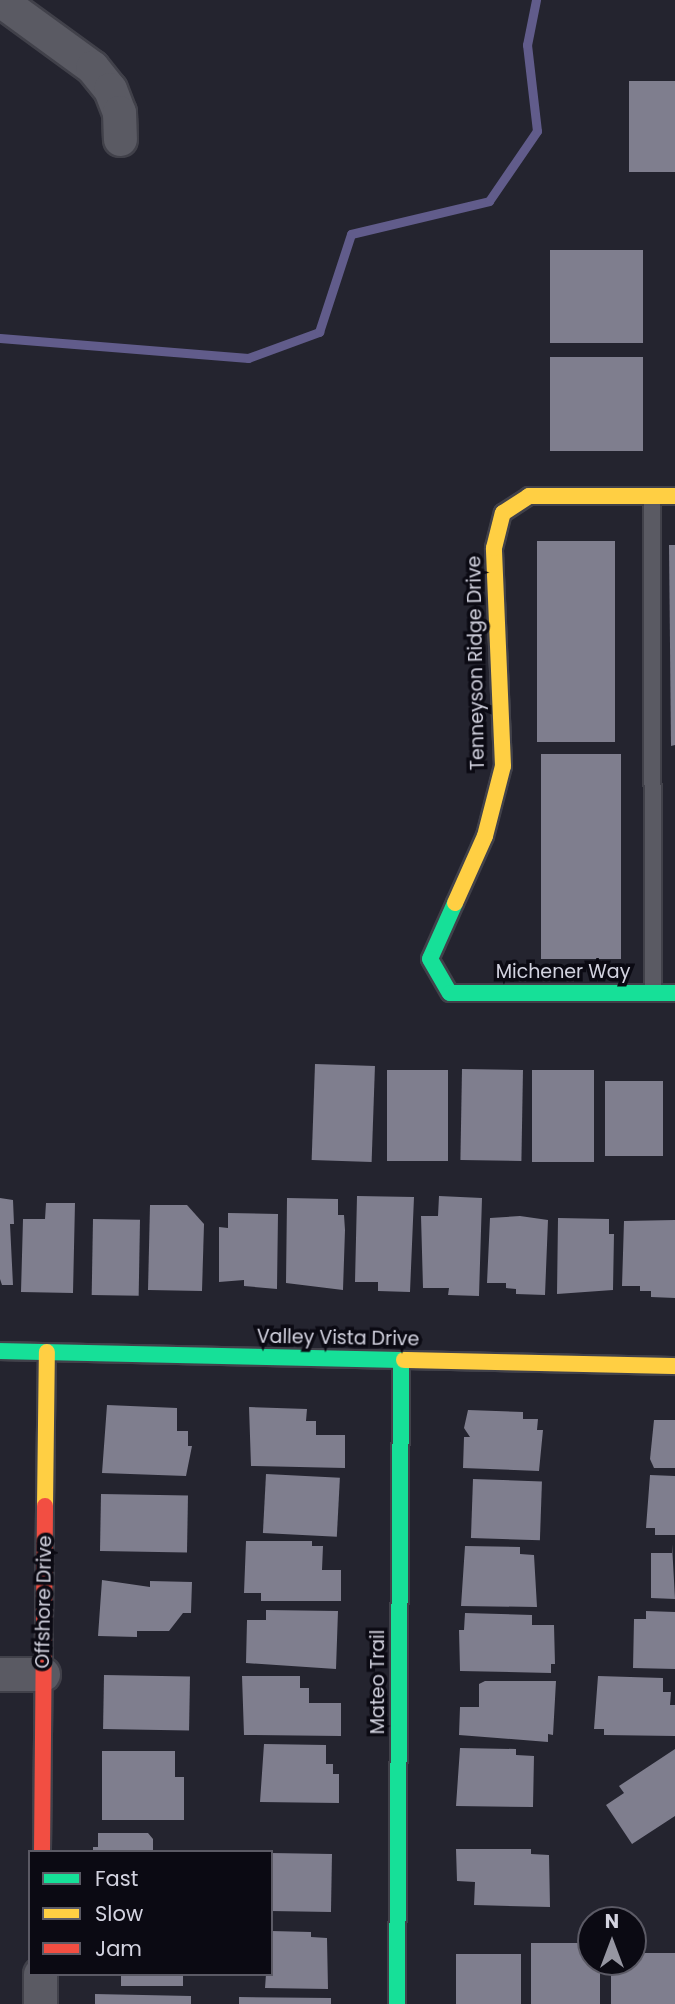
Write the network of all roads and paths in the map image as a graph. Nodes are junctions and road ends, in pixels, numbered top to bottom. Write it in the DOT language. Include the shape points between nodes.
graph roads {
  1 [pos="0,0"];
  2 [pos="120,139"];
  3 [pos="652,496"];
  4 [pos="675,496"];
  5 [pos="450,993"];
  6 [pos="653,993"];
  7 [pos="675,993"];
  8 [pos="0,1351"];
  9 [pos="47,1352"];
  10 [pos="401,1360"];
  11 [pos="675,1366"];
  12 [pos="0,1674"];
  13 [pos="44,1674"];
  14 [pos="42,1850"];
  15 [pos="40,1976"];
  16 [pos="40,2004"];
  17 [pos="397,2004"];
  1 -- 2 [label="street" via="92,67 110,89 119,112"];
  3 -- 4 [label="street"];
  3 -- 5 [label="street, Tenneyson Ridge Drive" via="529,496 503,513 494,548 503,766 485,836 430,959"];
  3 -- 6 [label="lane"];
  5 -- 6 [label="street, Michener Way"];
  6 -- 7 [label="street, Michener Way"];
  8 -- 9 [label="street, Valley Vista Drive"];
  9 -- 10 [label="street, Valley Vista Drive"];
  9 -- 13 [label="street, Offshore Drive"];
  10 -- 11 [label="street, Valley Vista Drive"];
  10 -- 17 [label="street, Mateo Trail"];
  12 -- 13 [label="street"];
  13 -- 14 [label="street, Offshore Drive"];
  15 -- 16 [label="street"];
}
